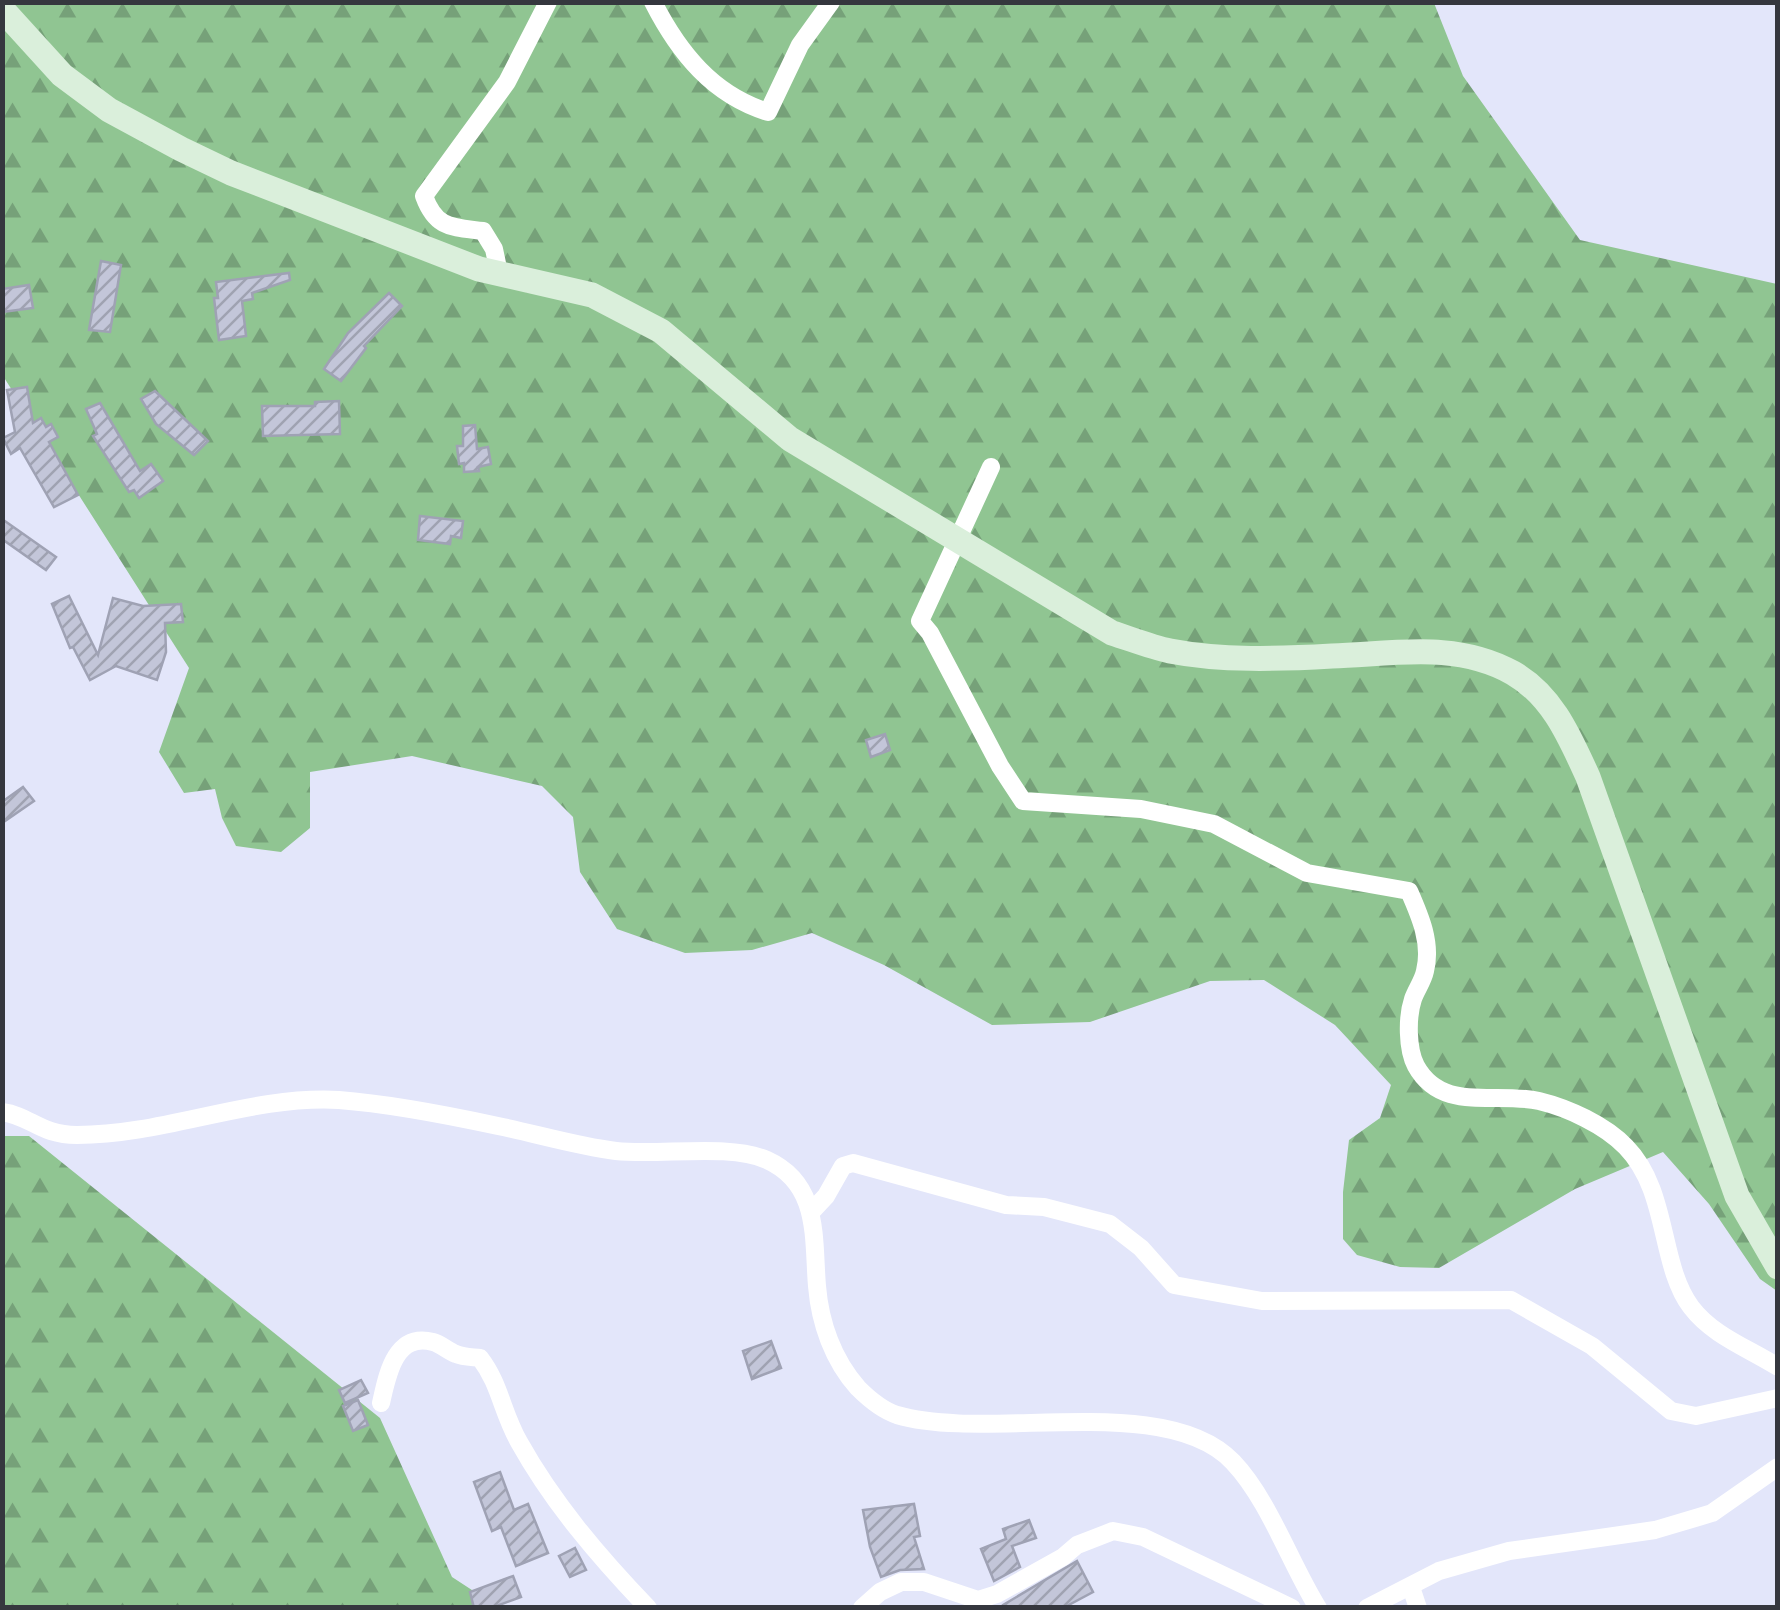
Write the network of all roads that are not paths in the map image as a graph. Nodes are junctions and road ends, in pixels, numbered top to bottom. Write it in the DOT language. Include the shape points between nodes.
graph roads {
  1 [pos="548,2"];
  2 [pos="654,2"];
  3 [pos="832,2"];
  4 [pos="2,9"];
  5 [pos="499,272"];
  6 [pos="992,467"];
  7 [pos="2,1112"];
  8 [pos="812,1211"];
  9 [pos="1778,1267"];
  10 [pos="1778,1367"];
  11 [pos="1778,1398"];
  12 [pos="381,1403"];
  13 [pos="1777,1465"];
  14 [pos="1411,1587"];
  15 [pos="648,1608"];
  16 [pos="862,1608"];
  17 [pos="1292,1608"];
  18 [pos="1318,1608"];
  19 [pos="1367,1608"];
  20 [pos="1418,1608"];
  1 -- 5 [label="street" via="506,82 424,196 445,226 483,230"];
  2 -- 3 [label="street" via="672,40 705,77 743,104 768,112 800,45"];
  4 -- 5 [label="street" via="62,75 109,110 230,173"];
  5 -- 9 [label="street" via="592,295 660,331 790,439 1112,633 1170,651 1217,656 1466,654 1514,674 1560,716 1588,778 1737,1196"];
  6 -- 10 [label="street" via="920,621 1023,801 1141,809 1214,824 1306,873 1409,891 1424,927 1426,970 1409,1018 1412,1047 1430,1088 1450,1096 1540,1101 1593,1122 1626,1147 1652,1188 1689,1305 1714,1332"];
  7 -- 8 [label="street" via="51,1134 78,1136 289,1099 343,1100 617,1151 765,1159 793,1179"];
  8 -- 11 [label="street" via="843,1166 853,1163 1110,1224 1174,1285 1262,1301 1511,1300 1592,1346 1672,1411 1696,1416"];
  8 -- 18 [label="street" via="828,1340 844,1372 871,1401 924,1418 1134,1425 1208,1442 1233,1462 1256,1496"];
  12 -- 15 [label="street" via="391,1362 418,1342 480,1358 540,1480"];
  13 -- 14 [label="street" via="1712,1514 1655,1530 1509,1551 1439,1571"];
  14 -- 19 [label="street"];
  14 -- 20 [label="street"];
  16 -- 17 [label="street" via="901,1582 924,1582 978,1600 1113,1531 1143,1537"];
}
